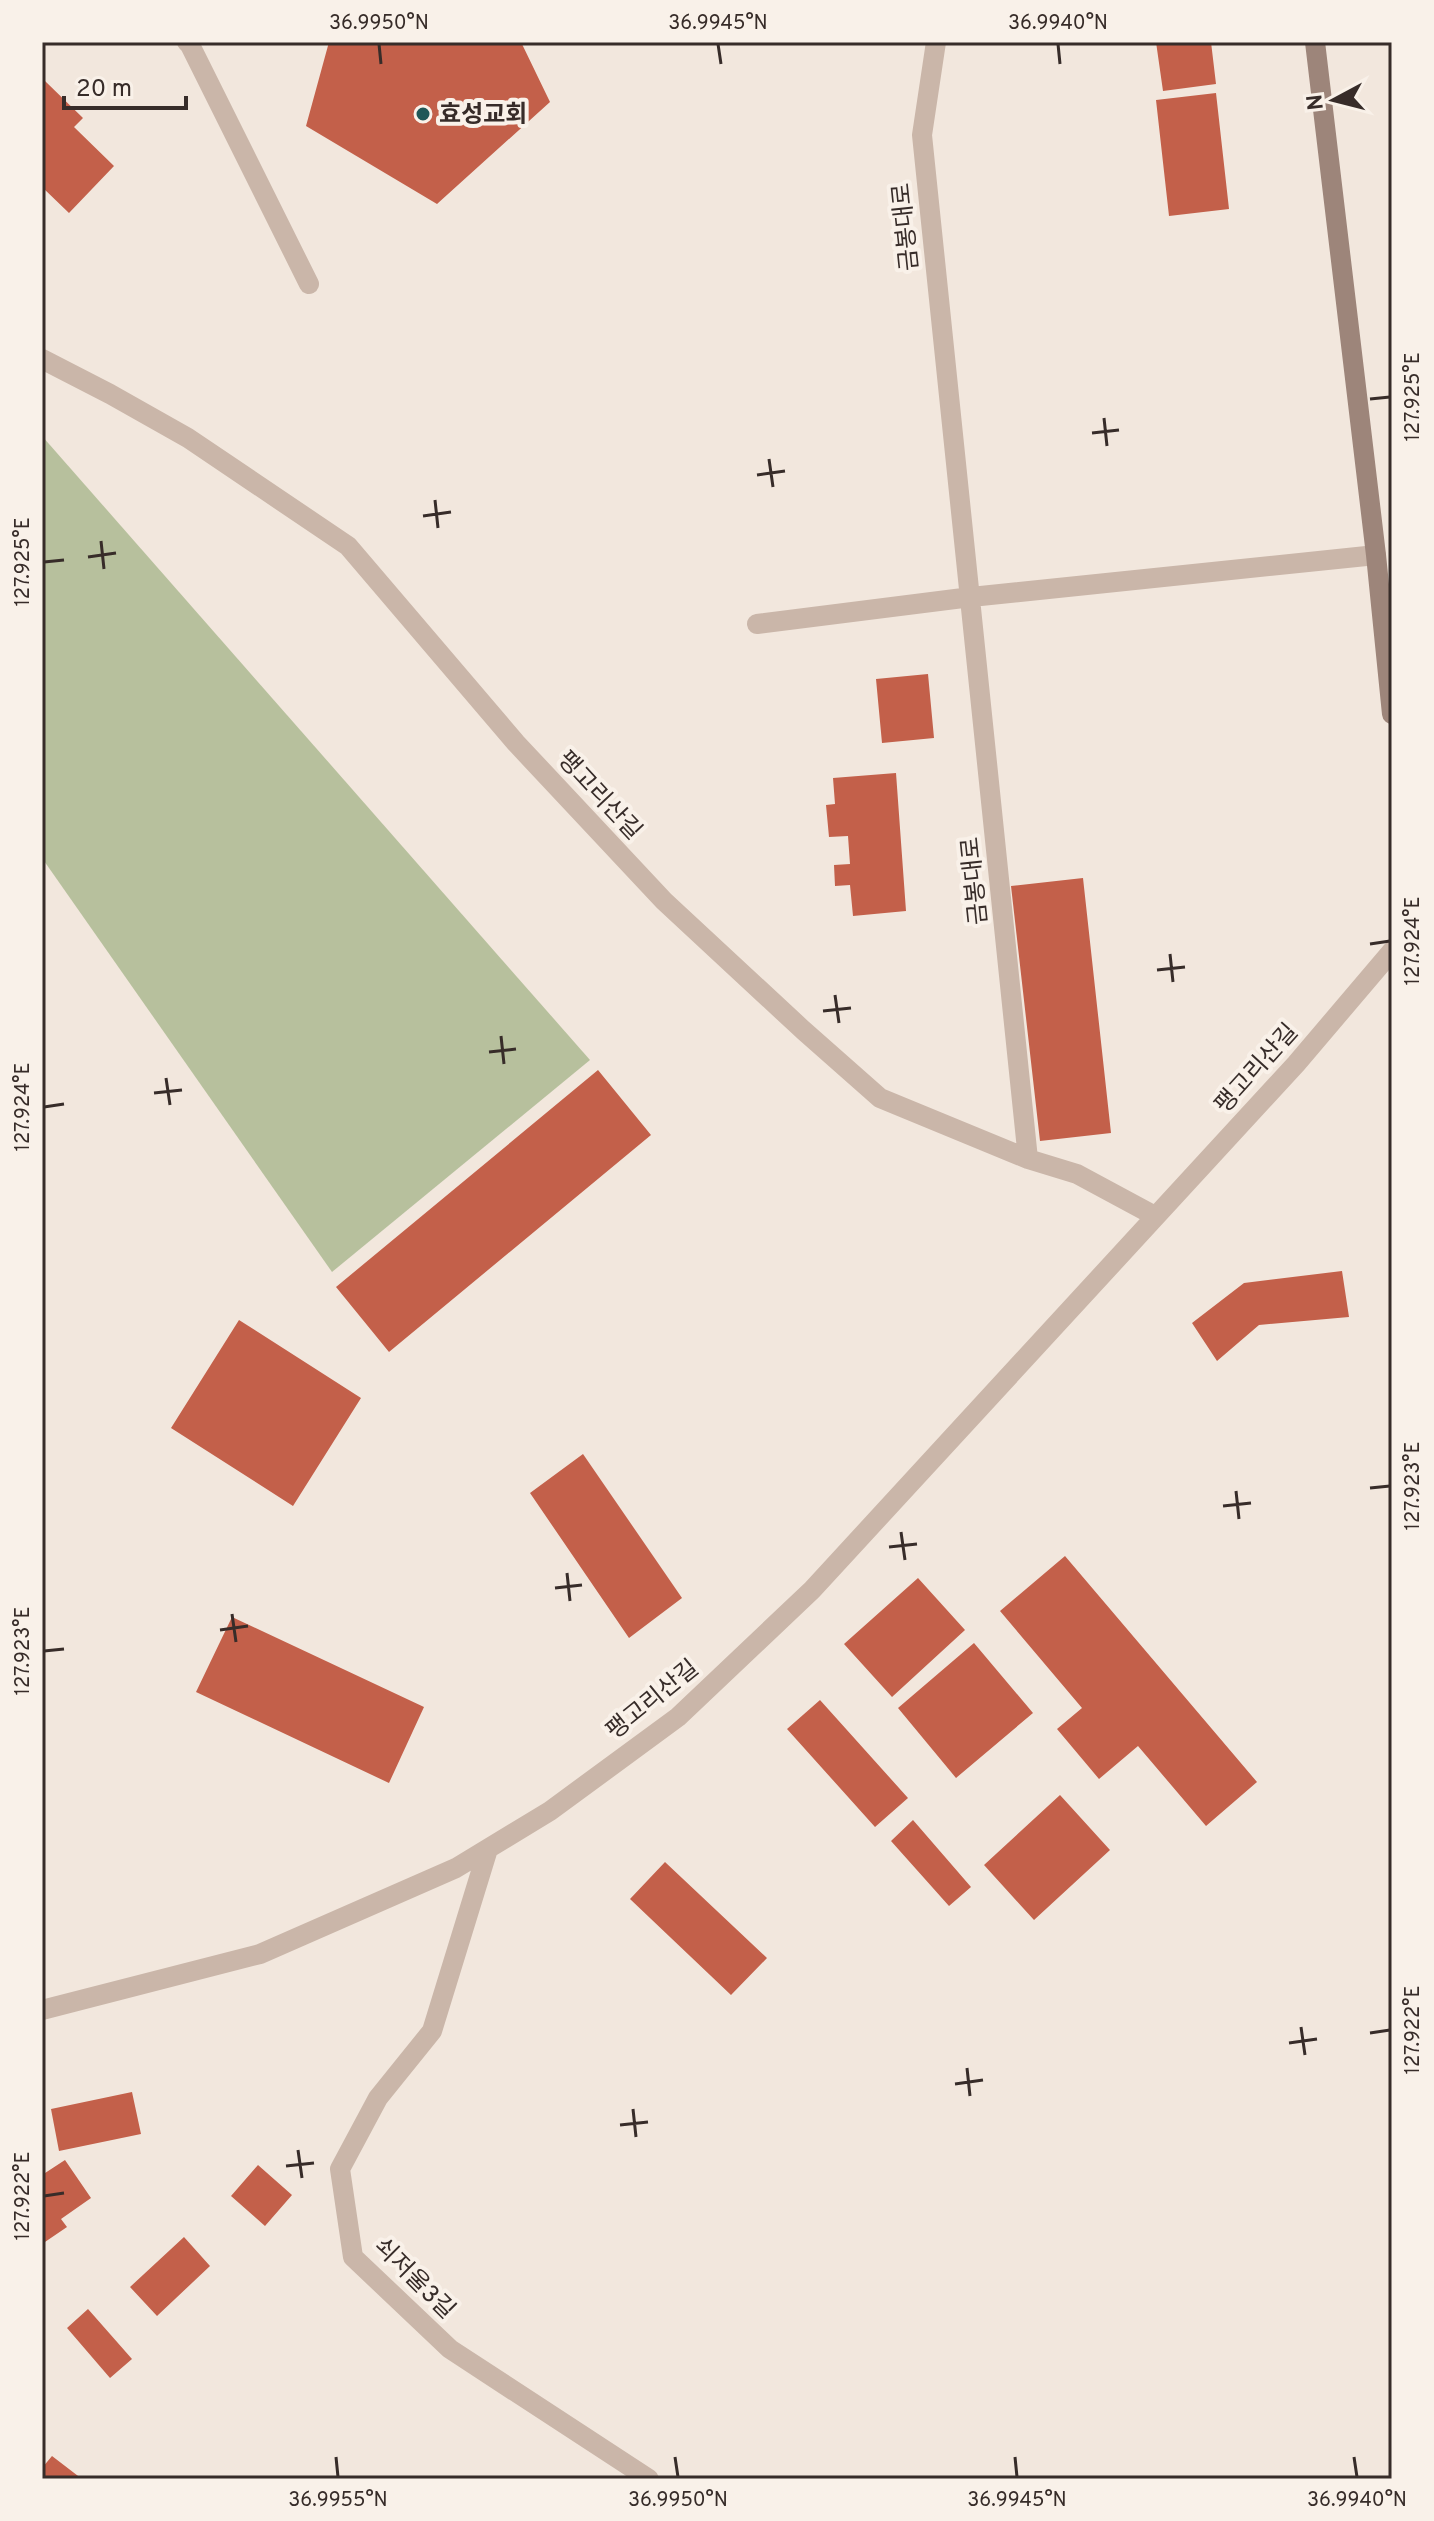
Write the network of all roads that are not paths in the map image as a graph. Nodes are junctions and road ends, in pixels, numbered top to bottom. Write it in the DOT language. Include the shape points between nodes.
graph roads {
  1 [pos="187,42"];
  2 [pos="936,42"];
  3 [pos="1315,42"];
  4 [pos="309,284"];
  5 [pos="42,359"];
  6 [pos="1376,555"];
  7 [pos="971,597"];
  8 [pos="757,624"];
  9 [pos="1392,714"];
  10 [pos="1392,951"];
  11 [pos="1028,1159"];
  12 [pos="1155,1216"];
  13 [pos="488,1849"];
  14 [pos="42,2010"];
  15 [pos="649,2479"];
  1 -- 4 [label="street"];
  2 -- 7 [label="street, 금봉대로" via="922,135"];
  3 -- 6 [label="street"];
  5 -- 11 [label="street, 팽고리산길" via="188,438 348,546 516,743 643,878 803,1030 880,1098"];
  6 -- 7 [label="street"];
  6 -- 9 [label="street"];
  7 -- 8 [label="street"];
  7 -- 11 [label="street, 금봉대로"];
  10 -- 12 [label="street, 팽고리산길"];
  11 -- 12 [label="street, 팽고리산길" via="1077,1174"];
  12 -- 13 [label="street, 팽고리산길" via="812,1590 678,1717 550,1811"];
  13 -- 14 [label="street, 팽고리산길" via="260,1954"];
  13 -- 15 [label="street, 쇠저울3길" via="432,2031 378,2098 340,2169 353,2257 450,2349"];
}
